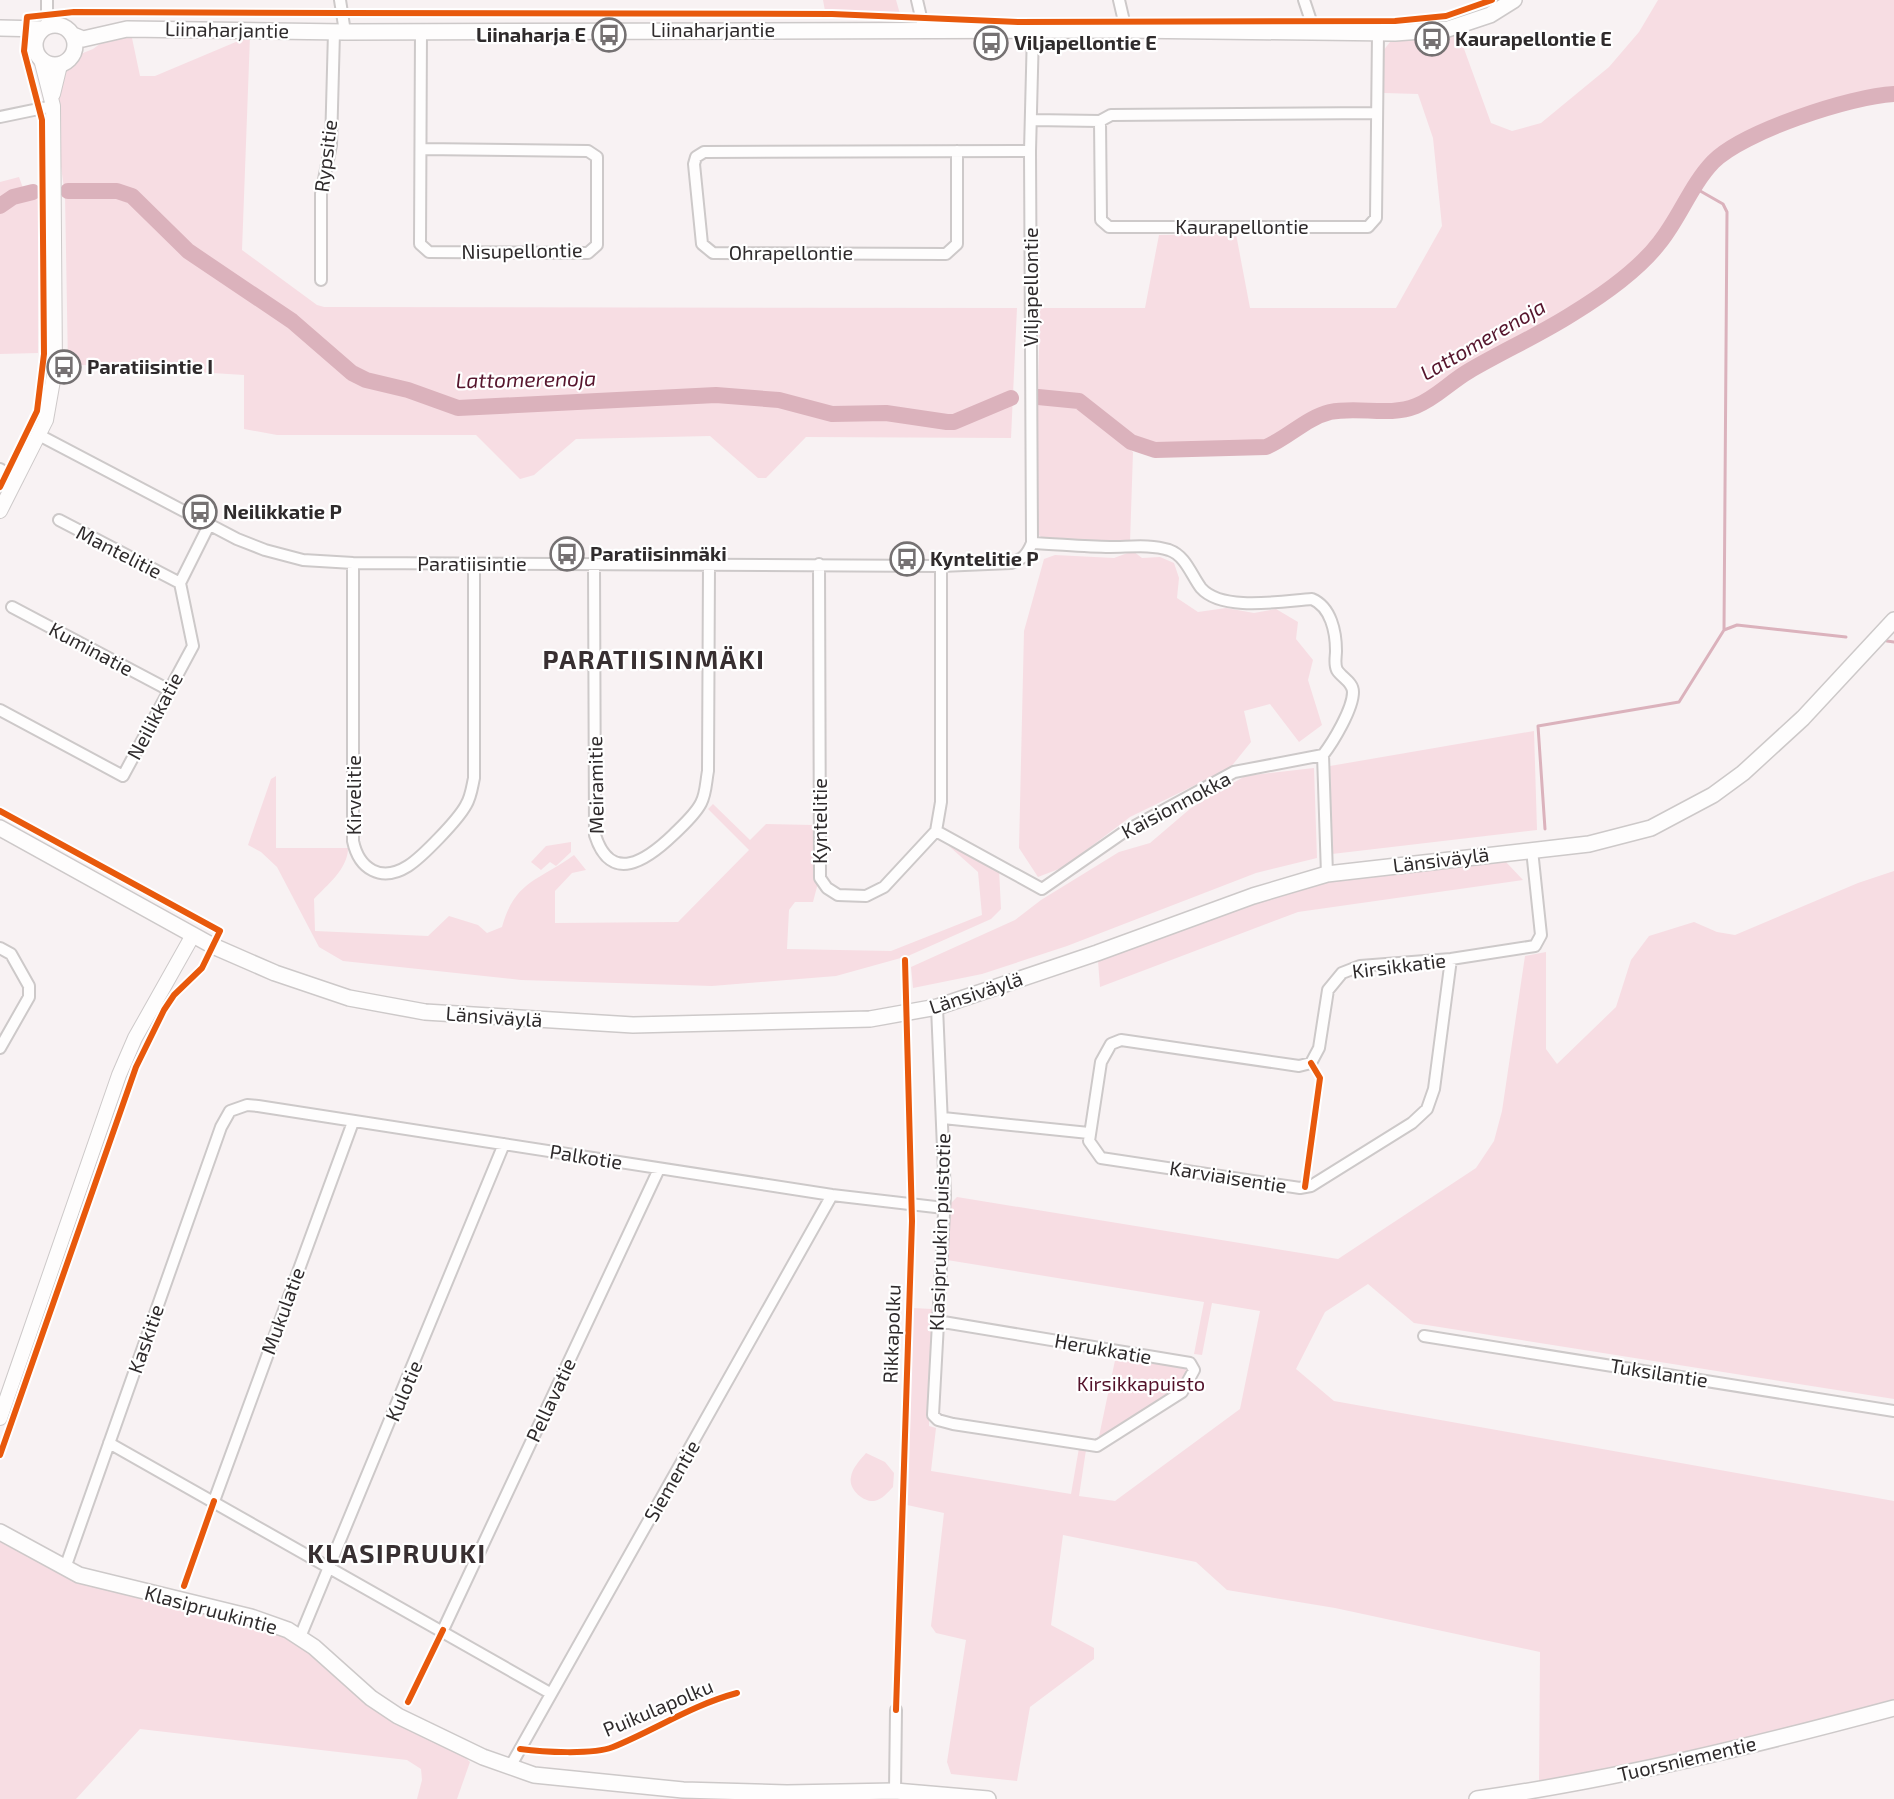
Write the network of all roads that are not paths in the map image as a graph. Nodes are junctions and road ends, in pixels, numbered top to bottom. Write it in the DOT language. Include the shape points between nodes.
graph roads {
  1 [pos="47,0"];
  2 [pos="340,0"];
  3 [pos="917,0"];
  4 [pos="1119,0"];
  5 [pos="1304,0"];
  6 [pos="1514,0"];
  7 [pos="45,28"];
  8 [pos="0,29"];
  9 [pos="421,30"];
  10 [pos="924,30"];
  11 [pos="1126,30"];
  12 [pos="1033,31"];
  13 [pos="339,32"];
  14 [pos="112,33"];
  15 [pos="1315,33"];
  16 [pos="1378,33"];
  17 [pos="73,35"];
  18 [pos="38,53"];
  19 [pos="73,56"];
  20 [pos="60,65"];
  21 [pos="53,101"];
  22 [pos="1377,113"];
  23 [pos="0,117"];
  24 [pos="1032,120"];
  25 [pos="1100,121"];
  26 [pos="421,149"];
  27 [pos="957,151"];
  28 [pos="1030,151"];
  29 [pos="321,280"];
  30 [pos="39,435"];
  31 [pos="0,469"];
  32 [pos="17,479"];
  33 [pos="0,511"];
  34 [pos="59,520"];
  35 [pos="209,525"];
  36 [pos="1032,543"];
  37 [pos="353,563"];
  38 [pos="709,564"];
  39 [pos="819,564"];
  40 [pos="474,565"];
  41 [pos="594,565"];
  42 [pos="941,566"];
  43 [pos="180,583"];
  44 [pos="12,607"];
  45 [pos="1894,620"];
  46 [pos="169,690"];
  47 [pos="0,710"];
  48 [pos="1323,755"];
  49 [pos="0,828"];
  50 [pos="936,831"];
  51 [pos="1532,850"];
  52 [pos="1327,874"];
  53 [pos="193,935"];
  54 [pos="0,948"];
  55 [pos="1451,959"];
  56 [pos="937,1007"];
  57 [pos="0,1048"];
  58 [pos="230,1111"];
  59 [pos="943,1118"];
  60 [pos="353,1122"];
  61 [pos="1089,1133"];
  62 [pos="504,1144"];
  63 [pos="659,1169"];
  64 [pos="832,1195"];
  65 [pos="944,1208"];
  66 [pos="937,1321"];
  67 [pos="1424,1336"];
  68 [pos="1894,1411"];
  69 [pos="0,1418"];
  70 [pos="938,1420"];
  71 [pos="109,1443"];
  72 [pos="214,1501"];
  73 [pos="0,1532"];
  74 [pos="65,1568"];
  75 [pos="330,1568"];
  76 [pos="443,1630"];
  77 [pos="300,1637"];
  78 [pos="550,1693"];
  79 [pos="1894,1708"];
  80 [pos="896,1710"];
  81 [pos="510,1767"];
  82 [pos="895,1791"];
  83 [pos="683,1794"];
  84 [pos="988,1799"];
  85 [pos="1477,1799"];
  1 -- 7 [label="street"];
  2 -- 13 [label="street, Rypsitie"];
  3 -- 10 [label="street"];
  4 -- 11 [label="street"];
  5 -- 15 [label="street"];
  6 -- 16 [label="main road, Liinaharjantie" via="1490,15 1448,29"];
  7 -- 8 [label="main road"];
  7 -- 17 [label="main road" via="59,25"];
  7 -- 18 [label="main road" via="36,40"];
  8 -- 18 [label="main road" via="24,38"];
  9 -- 10 [label="main road, Liinaharjantie"];
  9 -- 13 [label="main road, Liinaharjantie"];
  9 -- 26 [label="street, Nisupellontie"];
  10 -- 12 [label="main road, Liinaharjantie"];
  11 -- 12 [label="main road, Liinaharjantie"];
  11 -- 15 [label="main road, Liinaharjantie"];
  12 -- 24 [label="street, Viljapellontie"];
  13 -- 14 [label="main road, Liinaharjantie" via="128,29"];
  13 -- 29 [label="street, Rypsitie" via="331,145 321,195"];
  14 -- 17 [label="main road, Liinaharjantie" via="83,39"];
  14 -- 19 [label="main road, Liinaharjantie"];
  15 -- 16 [label="main road, Liinaharjantie"];
  16 -- 22 [label="street, Kaurapellontie"];
  17 -- 19 [label="main road"];
  18 -- 20 [label="main road" via="49,64"];
  18 -- 21 [label="street"];
  19 -- 20 [label="main road"];
  20 -- 21 [label="street"];
  21 -- 23 [label="street"];
  21 -- 30 [label="street" via="56,369 46,420"];
  22 -- 25 [label="street" via="1111,115"];
  22 -- 25 [label="street, Kaurapellontie" via="1376,218 1368,227 1109,228 1101,220"];
  24 -- 25 [label="street"];
  24 -- 28 [label="street, Viljapellontie"];
  26 -- 26 [label="street, Nisupellontie" via="420,244 429,252 588,253 597,245 597,157 588,150"];
  27 -- 27 [label="street, Ohrapellontie" via="704,152 694,164 702,244 713,253 946,254 957,244"];
  27 -- 28 [label="street, Ohrapellontie"];
  28 -- 36 [label="street, Viljapellontie"];
  30 -- 32 [label="street"];
  30 -- 35 [label="street, Paratiisintie"];
  31 -- 32 [label="street"];
  32 -- 33 [label="street"];
  34 -- 43 [label="street, Mantelitie"];
  35 -- 37 [label="street, Paratiisintie" via="303,560"];
  35 -- 43 [label="street"];
  36 -- 42 [label="street, Paratiisintie" via="1028,554 1011,563"];
  36 -- 48 [label="street" via="1169,550 1186,563 1208,595 1219,599 1319,602 1329,614 1335,636 1336,668 1353,691 1349,708"];
  37 -- 40 [label="street, Paratiisintie"];
  37 -- 40 [label="street, Kirvelitie" via="353,841 356,856 372,872 408,866 457,819 468,803 474,778"];
  38 -- 39 [label="street, Paratiisintie"];
  38 -- 41 [label="street, Paratiisintie"];
  38 -- 41 [label="street, Meiramitie" via="708,771 701,803 650,856 634,863 615,862 600,852 595,835"];
  39 -- 42 [label="street, Paratiisintie"];
  39 -- 50 [label="street, Kyntelitie" via="820,878 838,895 866,896 884,887"];
  40 -- 41 [label="street, Paratiisintie"];
  42 -- 50 [label="street" via="941,802"];
  43 -- 46 [label="street, Neilikkatie" via="193,645"];
  44 -- 46 [label="street, Kuminatie"];
  45 -- 51 [label="main road, Länsiväylä" via="1803,718 1713,795 1677,816 1623,837"];
  46 -- 47 [label="street, Neilikkatie" via="123,776"];
  48 -- 50 [label="street, Kaisionnokka" via="1234,772 1124,832 1042,889"];
  48 -- 52 [label="street"];
  49 -- 53 [label="main road, Länsiväylä"];
  51 -- 52 [label="main road, Länsiväylä"];
  51 -- 55 [label="street, Kirsikkatie" via="1540,940 1531,948"];
  52 -- 56 [label="main road, Länsiväylä" via="1253,896"];
  53 -- 56 [label="main road, Länsiväylä" via="275,974 328,993 425,1012 633,1025 842,1022"];
  53 -- 69 [label="street" via="135,1038 119,1075"];
  54 -- 57 [label="street" via="10,954 29,986 29,997"];
  55 -- 61 [label="street, Kirsikkatie" via="1360,966 1342,973 1328,990 1319,1048 1311,1063 1299,1066 1121,1040 1111,1044 1101,1062"];
  55 -- 61 [label="street, Karviaisentie" via="1434,1089 1427,1109 1413,1123 1311,1186 1300,1188 1101,1158 1089,1141"];
  56 -- 59 [label="street, Klasipruukin puistotie"];
  58 -- 60 [label="street, Palkotie" via="247,1105"];
  58 -- 71 [label="street, Kaskitie" via="220,1127"];
  59 -- 61 [label="street"];
  59 -- 65 [label="street, Klasipruukin puistotie"];
  60 -- 62 [label="street, Palkotie"];
  60 -- 72 [label="street, Mukulatie"];
  62 -- 63 [label="street, Palkotie"];
  62 -- 75 [label="street, Kulotie"];
  63 -- 64 [label="street, Palkotie"];
  63 -- 76 [label="street, Pellavatie"];
  64 -- 65 [label="street, Palkotie"];
  64 -- 78 [label="street, Siementie"];
  65 -- 66 [label="street, Klasipruukin puistotie"];
  66 -- 70 [label="street, Klasipruukin puistotie" via="933,1415"];
  66 -- 70 [label="street, Herukkatie" via="1190,1363 1194,1370 1182,1392 1097,1446"];
  67 -- 68 [label="street, Tuksilantie"];
  71 -- 72 [label="street"];
  71 -- 74 [label="street, Kaskitie"];
  72 -- 75 [label="street"];
  73 -- 74 [label="main road, Klasipruukintie"];
  74 -- 77 [label="main road, Klasipruukintie" via="93,1580 251,1617"];
  75 -- 76 [label="street"];
  75 -- 77 [label="street, Kulotie"];
  76 -- 78 [label="street"];
  77 -- 81 [label="main road, Klasipruukintie" via="398,1716"];
  78 -- 81 [label="street, Siementie"];
  79 -- 85 [label="main road, Tuorsniementie" via="1721,1753"];
  80 -- 82 [label="street"];
  81 -- 83 [label="main road, Klasipruukintie" via="562,1779"];
  82 -- 83 [label="main road, Klasipruukintie"];
  82 -- 84 [label="main road"];
}
